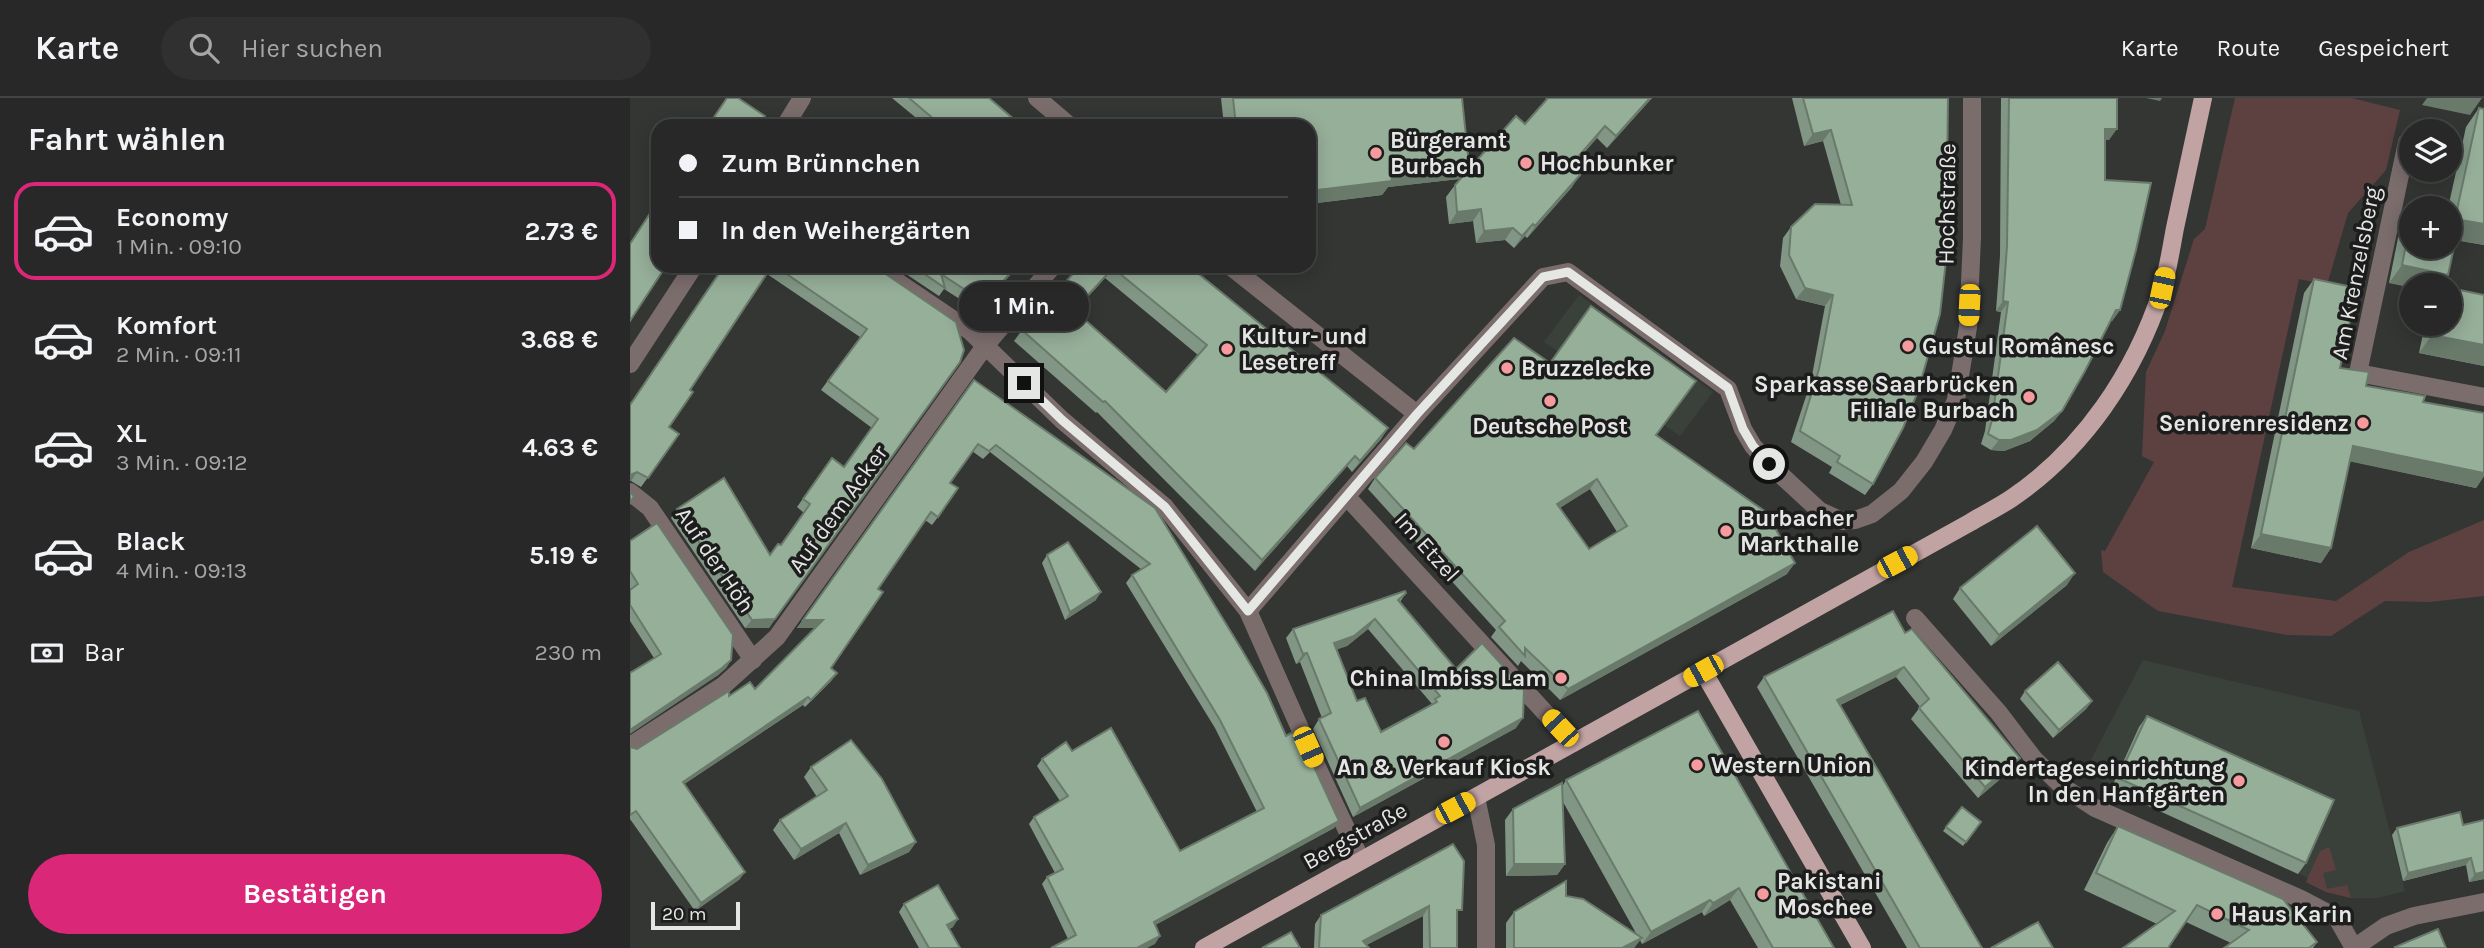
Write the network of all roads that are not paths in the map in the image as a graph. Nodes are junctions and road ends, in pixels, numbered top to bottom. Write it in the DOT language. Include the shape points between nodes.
graph roads {
  1 [pos="802,98"];
  2 [pos="1037,98"];
  3 [pos="1972,98"];
  4 [pos="2203,98"];
  5 [pos="789,119"];
  6 [pos="1062,119"];
  7 [pos="2399,180"];
  8 [pos="689,273"];
  9 [pos="884,273"];
  10 [pos="1047,273"];
  11 [pos="1239,273"];
  12 [pos="985,346"];
  13 [pos="630,364"];
  14 [pos="2484,397"];
  15 [pos="1417,414"];
  16 [pos="630,492"];
  17 [pos="1347,496"];
  18 [pos="1248,611"];
  19 [pos="1915,618"];
  20 [pos="753,660"];
  21 [pos="1703,671"];
  22 [pos="1573,743"];
  23 [pos="630,746"];
  24 [pos="1476,797"];
  25 [pos="1361,860"];
  26 [pos="2484,902"];
  27 [pos="1204,948"];
  28 [pos="1486,948"];
  29 [pos="1862,948"];
  30 [pos="2354,948"];
  1 -- 5 [label="street"];
  2 -- 6 [label="street"];
  3 -- 15 [label="street, Hochstraße" via="1968,327 1956,400 1924,462 1901,491 1872,514 1842,521 1820,511 1753,446 1728,388 1568,272 1543,277"];
  4 -- 21 [label="main road, Bergstraße" via="2162,288 2134,359 2087,429 2012,497"];
  7 -- 14 [label="street, Am Krenzelsberg" via="2358,373"];
  8 -- 13 [label="street"];
  9 -- 12 [label="street"];
  10 -- 12 [label="street, Auf dem Acker"];
  11 -- 15 [label="street"];
  12 -- 18 [label="street" via="1062,420 1165,507"];
  12 -- 20 [label="street, Auf dem Acker" via="777,637"];
  15 -- 17 [label="street"];
  16 -- 20 [label="street, Auf der Höh" via="650,508"];
  17 -- 18 [label="street"];
  17 -- 22 [label="street, Im Etzel"];
  18 -- 25 [label="street"];
  19 -- 30 [label="street" via="2063,787 2095,808 2337,918"];
  20 -- 23 [label="street, Auf dem Acker" via="724,685"];
  21 -- 22 [label="main road, Bergstraße"];
  21 -- 29 [label="main road"];
  22 -- 24 [label="main road, Bergstraße"];
  24 -- 25 [label="main road, Bergstraße"];
  24 -- 28 [label="street" via="1486,845"];
  25 -- 27 [label="main road, Bergstraße"];
  26 -- 30 [label="street" via="2414,916 2386,926"];
}
